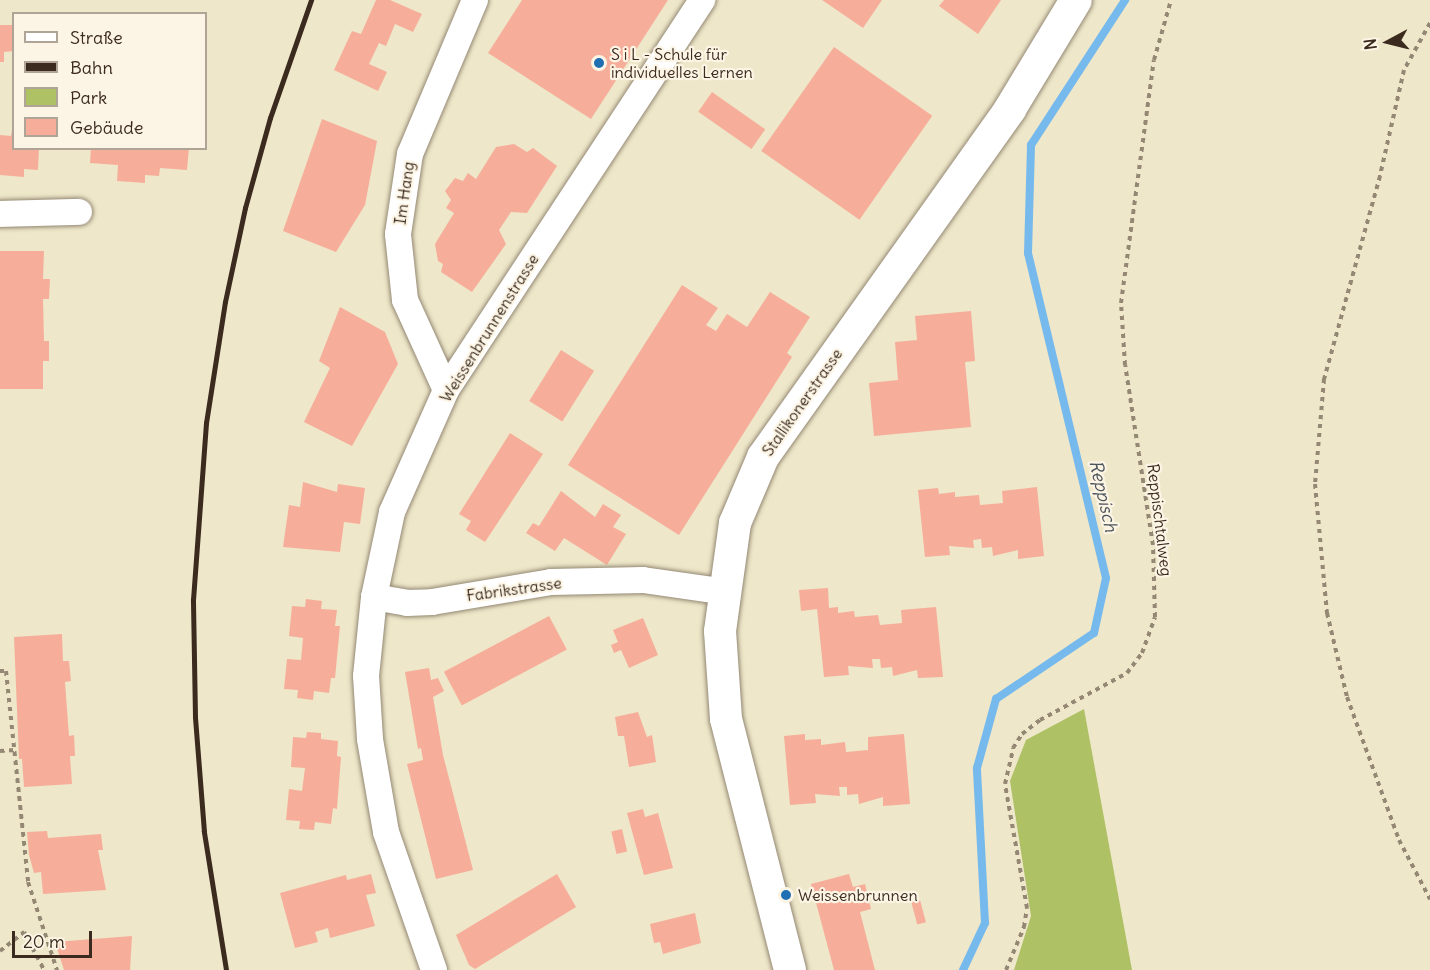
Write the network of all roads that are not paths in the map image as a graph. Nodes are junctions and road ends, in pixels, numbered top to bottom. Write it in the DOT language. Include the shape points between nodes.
graph roads {
  1 [pos="475,0"];
  2 [pos="702,0"];
  3 [pos="1076,0"];
  4 [pos="79,212"];
  5 [pos="0,214"];
  6 [pos="446,390"];
  7 [pos="726,592"];
  8 [pos="374,597"];
  9 [pos="434,970"];
  10 [pos="790,970"];
  1 -- 6 [label="street, Im Hang" via="410,154 398,234 405,300"];
  2 -- 6 [label="street, Weissenbrunnenstrasse"];
  3 -- 7 [label="street, Stallikonerstrasse" via="1010,110 762,457 735,523"];
  4 -- 5 [label="street"];
  6 -- 8 [label="street, Weissenbrunnenstrasse" via="392,513"];
  7 -- 8 [label="street, Fabrikstrasse" via="632,580 551,582 432,602 407,603"];
  7 -- 10 [label="street, Stallikonerstrasse" via="720,631 726,718"];
  8 -- 9 [label="street, Weissenbrunnenstrasse" via="366,676 370,740 386,832"];
}
